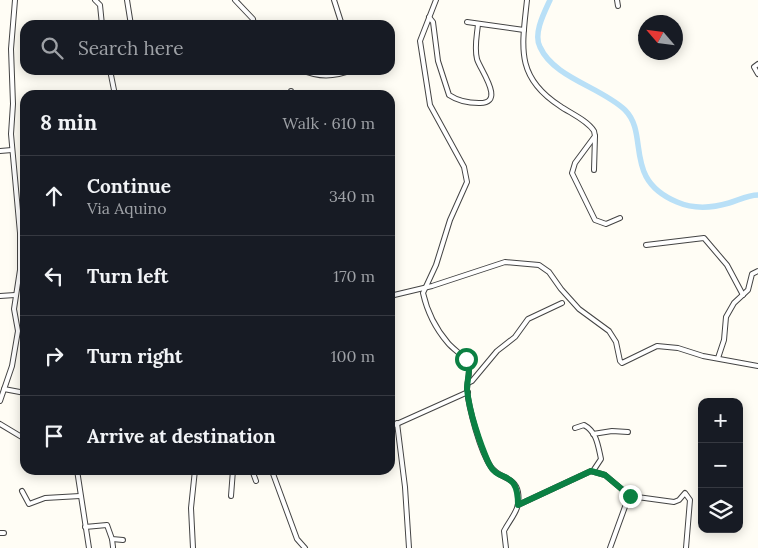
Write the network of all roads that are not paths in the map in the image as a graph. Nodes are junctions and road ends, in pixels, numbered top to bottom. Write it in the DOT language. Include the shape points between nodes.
graph roads {
  1 [pos="15,0"];
  2 [pos="95,0"];
  3 [pos="127,0"];
  4 [pos="235,0"];
  5 [pos="334,0"];
  6 [pos="436,0"];
  7 [pos="527,0"];
  8 [pos="617,0"];
  9 [pos="618,6"];
  10 [pos="429,17"];
  11 [pos="102,20"];
  12 [pos="130,20"];
  13 [pos="254,20"];
  14 [pos="340,20"];
  15 [pos="467,22"];
  16 [pos="478,24"];
  17 [pos="524,30"];
  18 [pos="758,64"];
  19 [pos="758,74"];
  20 [pos="111,75"];
  21 [pos="321,75"];
  22 [pos="340,75"];
  23 [pos="115,90"];
  24 [pos="595,136"];
  25 [pos="12,150"];
  26 [pos="0,151"];
  27 [pos="594,170"];
  28 [pos="620,218"];
  29 [pos="646,245"];
  30 [pos="758,271"];
  31 [pos="424,287"];
  32 [pos="15,295"];
  33 [pos="395,295"];
  34 [pos="743,295"];
  35 [pos="0,296"];
  36 [pos="562,304"];
  37 [pos="718,358"];
  38 [pos="758,366"];
  39 [pos="468,383"];
  40 [pos="4,389"];
  41 [pos="20,392"];
  42 [pos="468,392"];
  43 [pos="0,401"];
  44 [pos="0,424"];
  45 [pos="397,424"];
  46 [pos="574,428"];
  47 [pos="628,432"];
  48 [pos="593,434"];
  49 [pos="20,436"];
  50 [pos="593,471"];
  51 [pos="77,475"];
  52 [pos="194,475"];
  53 [pos="233,475"];
  54 [pos="254,475"];
  55 [pos="275,475"];
  56 [pos="256,481"];
  57 [pos="22,491"];
  58 [pos="627,493"];
  59 [pos="80,496"];
  60 [pos="231,496"];
  61 [pos="518,505"];
  62 [pos="85,527"];
  63 [pos="112,539"];
  64 [pos="123,540"];
  65 [pos="113,546"];
  66 [pos="89,548"];
  67 [pos="193,548"];
  68 [pos="305,548"];
  69 [pos="409,548"];
  70 [pos="506,548"];
  71 [pos="610,548"];
  72 [pos="686,548"];
  1 -- 25 [label="street" via="11,48"];
  2 -- 11 [label="street" via="100,5"];
  3 -- 12 [label="street"];
  4 -- 13 [label="street"];
  5 -- 14 [label="street"];
  6 -- 10 [label="street"];
  7 -- 17 [label="street"];
  8 -- 9 [label="street"];
  10 -- 16 [label="street" via="433,22 440,72 449,95 464,102 482,104 491,96 491,89 476,58"];
  10 -- 31 [label="street" via="420,47 427,96 467,177 436,265"];
  15 -- 16 [label="street"];
  16 -- 17 [label="street"];
  17 -- 24 [label="street" via="523,60 528,76 547,97 592,127"];
  18 -- 19 [label="street" via="754,67"];
  20 -- 23 [label="street"];
  21 -- 22 [label="street"];
  24 -- 27 [label="street"];
  24 -- 28 [label="street" via="575,163 572,174 595,220 606,224"];
  25 -- 26 [label="street"];
  25 -- 32 [label="street" via="20,233 20,270"];
  29 -- 34 [label="street" via="704,238 727,265"];
  30 -- 34 [label="street" via="752,274 748,290"];
  31 -- 33 [label="street"];
  31 -- 37 [label="street" via="505,262 539,264 579,309 609,331 622,363 657,346"];
  31 -- 39 [label="street" via="428,308 438,329 468,363"];
  32 -- 35 [label="street"];
  32 -- 40 [label="street" via="17,345"];
  34 -- 37 [label="street" via="726,317"];
  36 -- 39 [label="street" via="528,319 515,337 497,351"];
  37 -- 38 [label="street"];
  39 -- 42 [label="street"];
  40 -- 41 [label="street"];
  40 -- 43 [label="street"];
  42 -- 45 [label="street"];
  42 -- 61 [label="street" via="478,435 490,466 514,482 518,490"];
  44 -- 49 [label="street"];
  45 -- 69 [label="street"];
  46 -- 48 [label="street" via="584,425"];
  47 -- 48 [label="street"];
  48 -- 50 [label="street" via="601,459"];
  50 -- 58 [label="street" via="605,475"];
  50 -- 61 [label="street"];
  51 -- 59 [label="street"];
  52 -- 67 [label="street" via="191,508"];
  53 -- 60 [label="street"];
  54 -- 56 [label="street"];
  55 -- 68 [label="street" via="298,540"];
  57 -- 59 [label="street" via="29,504 45,498"];
  58 -- 71 [label="street"];
  58 -- 72 [label="street" via="664,501 679,500 685,493 689,497"];
  59 -- 62 [label="street"];
  61 -- 70 [label="street" via="504,531"];
  62 -- 63 [label="street" via="107,525"];
  62 -- 66 [label="street"];
  63 -- 64 [label="street"];
  63 -- 65 [label="street"];
}
